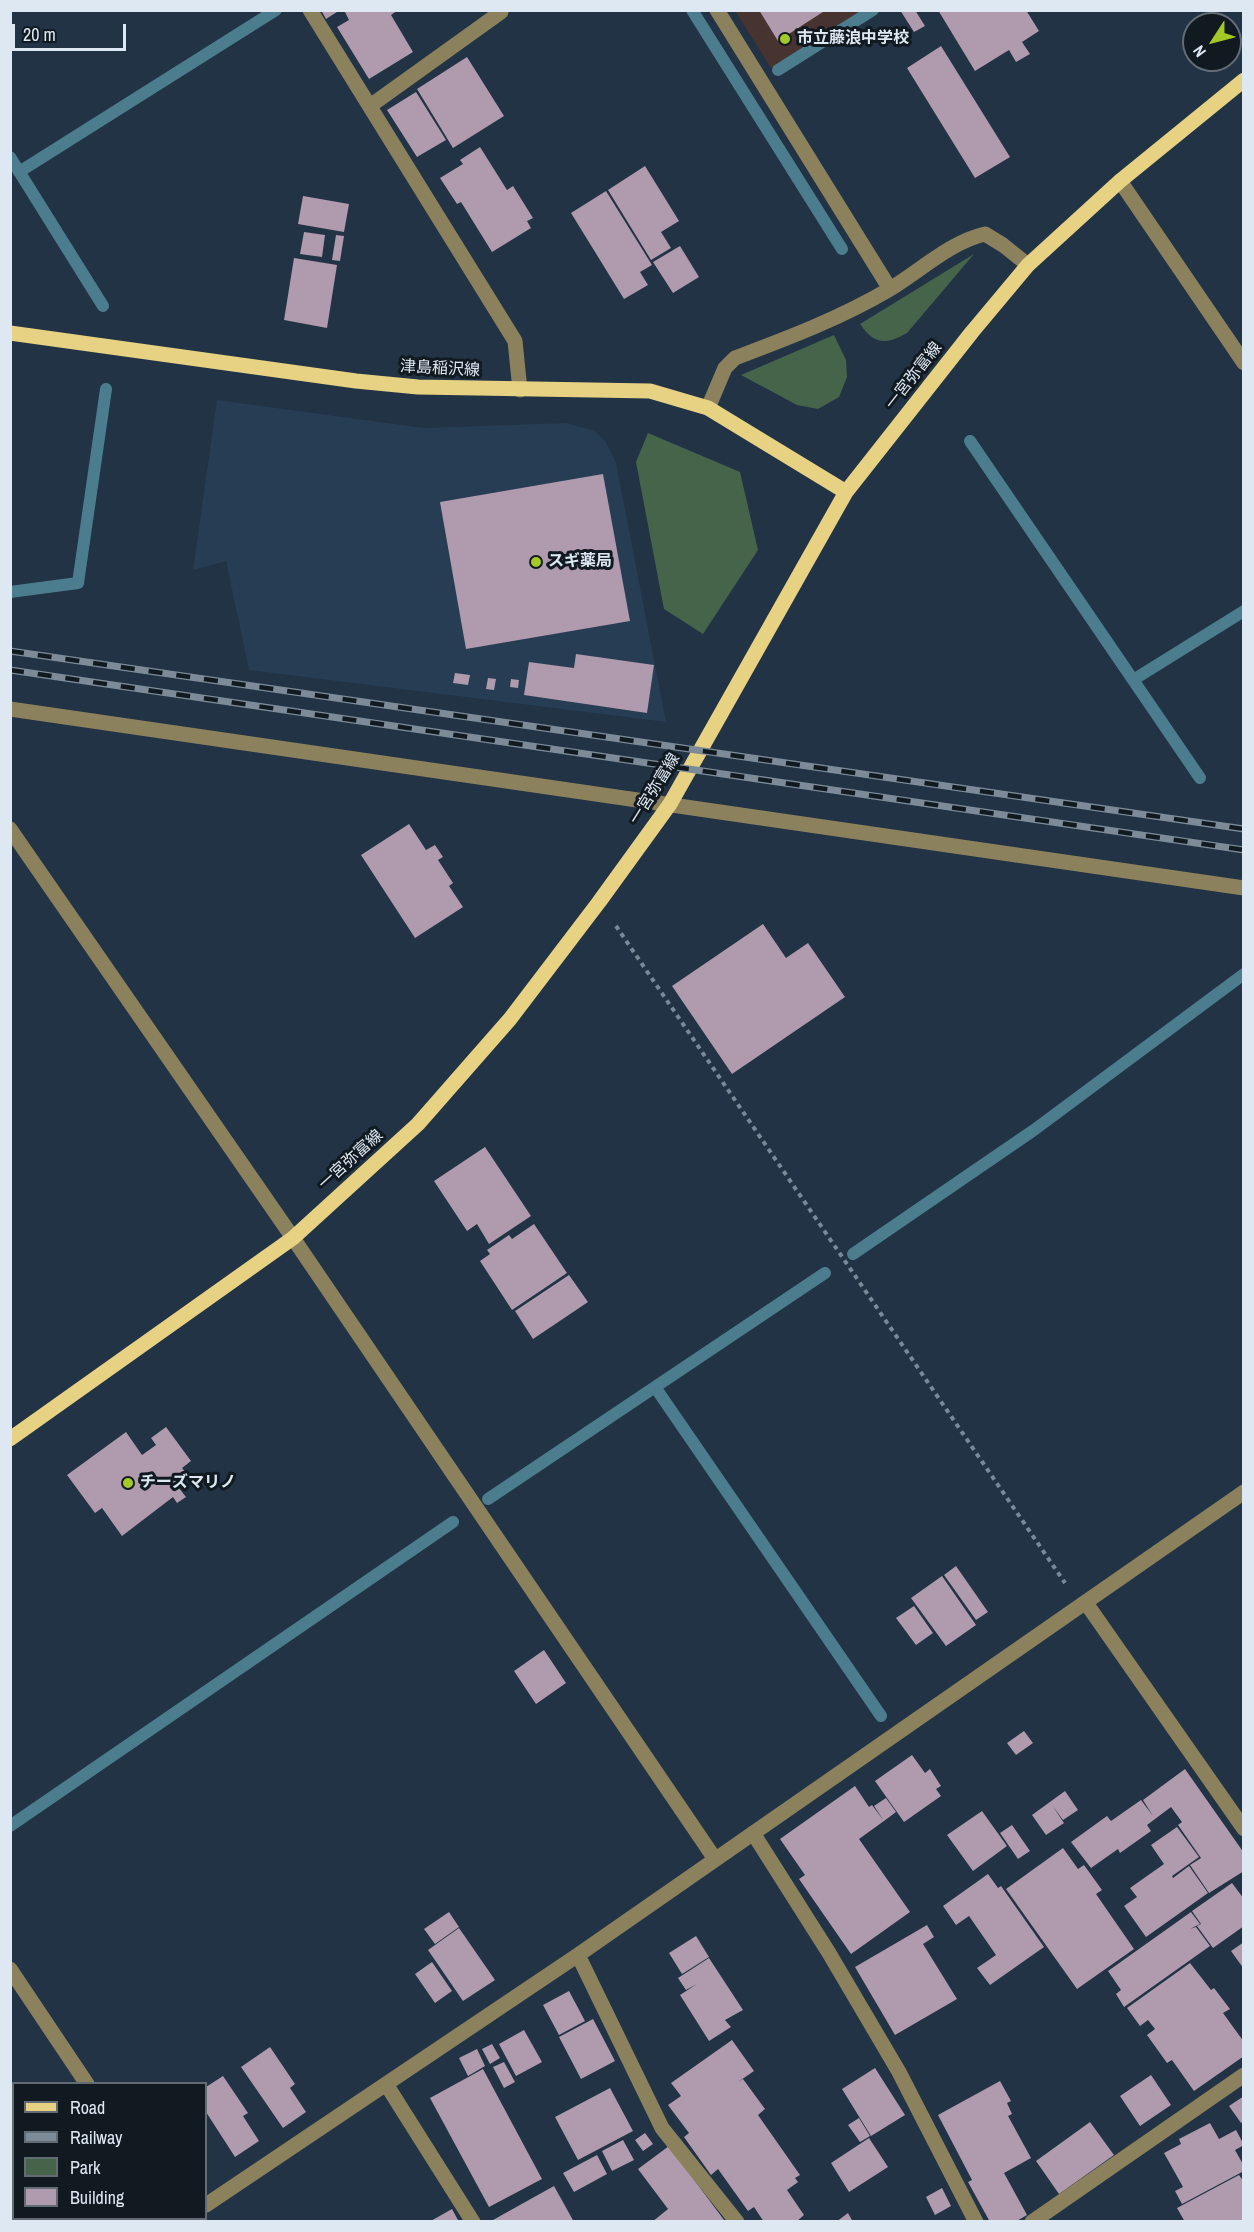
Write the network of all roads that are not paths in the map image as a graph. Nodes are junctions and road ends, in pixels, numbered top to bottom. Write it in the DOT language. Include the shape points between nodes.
graph roads {
  1 [pos="310,10"];
  2 [pos="717,10"];
  3 [pos="501,12"];
  4 [pos="1244,80"];
  5 [pos="370,106"];
  6 [pos="1120,181"];
  7 [pos="1028,265"];
  8 [pos="890,289"];
  9 [pos="10,333"];
  10 [pos="1244,363"];
  11 [pos="520,390"];
  12 [pos="708,408"];
  13 [pos="846,492"];
  14 [pos="10,709"];
  15 [pos="670,804"];
  16 [pos="10,829"];
  17 [pos="1244,888"];
  18 [pos="293,1238"];
  19 [pos="10,1438"];
  20 [pos="1244,1492"];
  21 [pos="1083,1605"];
  22 [pos="1244,1828"];
  23 [pos="753,1833"];
  24 [pos="715,1859"];
  25 [pos="578,1955"];
  26 [pos="10,1970"];
  27 [pos="1244,2075"];
  28 [pos="86,2082"];
  29 [pos="386,2084"];
  30 [pos="207,2204"];
  31 [pos="473,2222"];
  32 [pos="737,2222"];
  33 [pos="976,2222"];
  34 [pos="1032,2222"];
  1 -- 5 [label="street"];
  2 -- 8 [label="street"];
  3 -- 5 [label="street"];
  4 -- 6 [label="main road, 一宮弥富線"];
  5 -- 11 [label="street" via="516,340"];
  6 -- 7 [label="main road, 一宮弥富線"];
  6 -- 10 [label="street"];
  7 -- 8 [label="street" via="985,234 969,237"];
  7 -- 13 [label="main road, 一宮弥富線"];
  8 -- 12 [label="street" via="828,322 735,358 726,368"];
  9 -- 11 [label="main road, 津島稲沢線" via="356,381"];
  11 -- 12 [label="main road, 津島稲沢線" via="650,391"];
  12 -- 13 [label="main road, 津島稲沢線"];
  13 -- 15 [label="main road, 一宮弥富線"];
  14 -- 15 [label="street"];
  15 -- 17 [label="street"];
  15 -- 18 [label="main road, 一宮弥富線" via="510,1019 418,1124"];
  16 -- 18 [label="street"];
  18 -- 19 [label="main road, 一宮弥富線"];
  18 -- 24 [label="street"];
  20 -- 21 [label="street"];
  21 -- 22 [label="street"];
  21 -- 23 [label="street"];
  23 -- 24 [label="street"];
  23 -- 33 [label="street" via="899,2072"];
  24 -- 25 [label="street"];
  25 -- 29 [label="street"];
  25 -- 32 [label="street" via="662,2128"];
  26 -- 28 [label="street"];
  27 -- 34 [label="street"];
  29 -- 30 [label="street"];
  29 -- 31 [label="street"];
}
